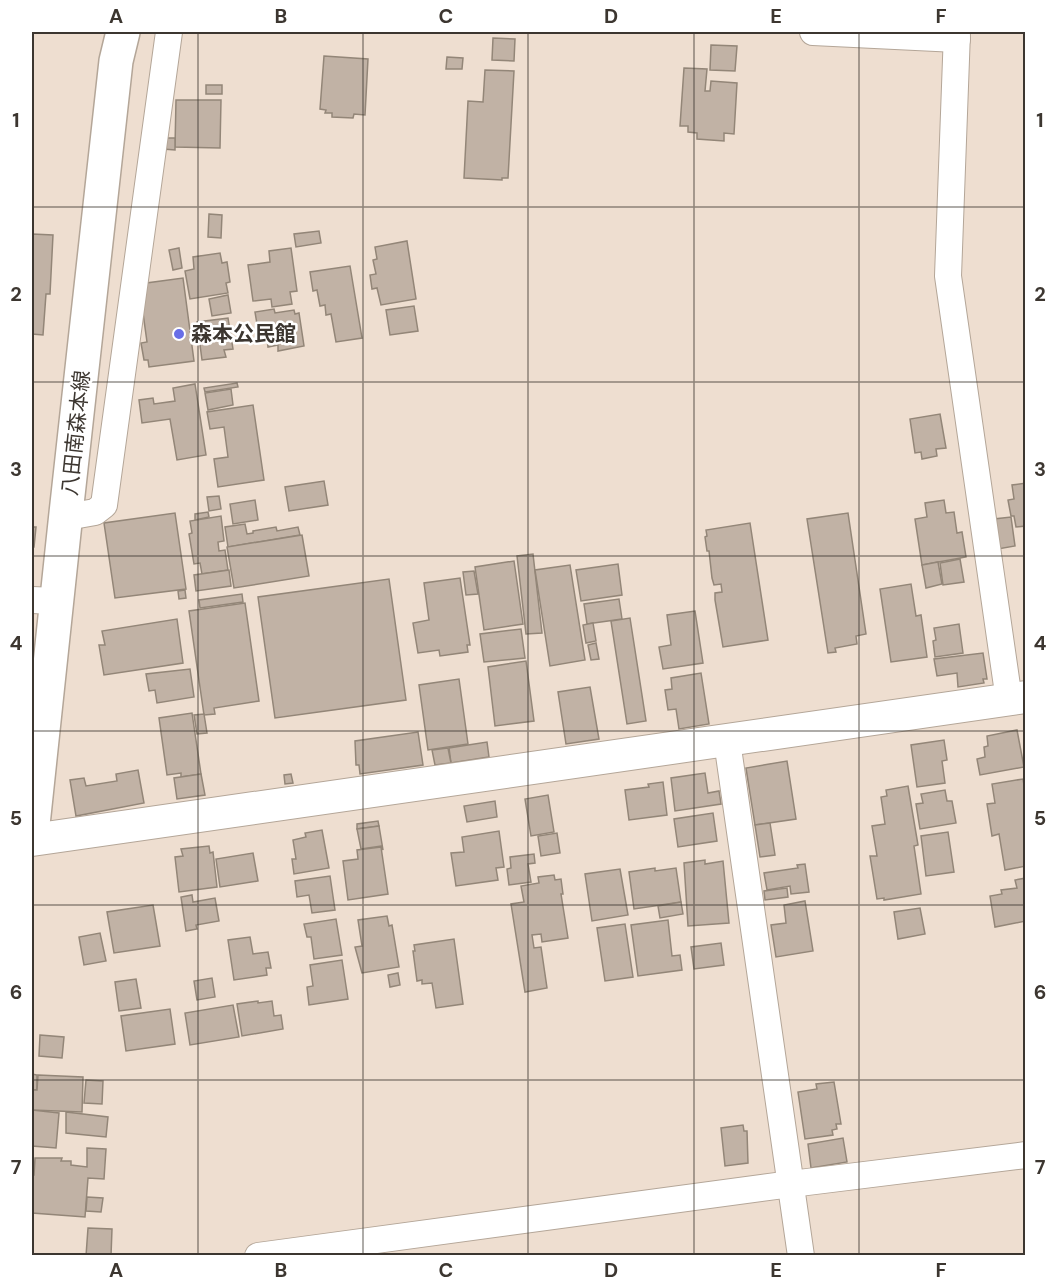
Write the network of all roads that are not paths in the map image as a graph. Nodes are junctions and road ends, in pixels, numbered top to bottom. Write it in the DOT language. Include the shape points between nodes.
graph roads {
  1 [pos="169,32"];
  2 [pos="813,32"];
  3 [pos="957,35"];
  4 [pos="120,46"];
  5 [pos="67,516"];
  6 [pos="43,600"];
  7 [pos="1017,699"];
  8 [pos="727,741"];
  9 [pos="32,834"];
  10 [pos="32,840"];
  11 [pos="1026,1155"];
  12 [pos="791,1184"];
  13 [pos="258,1256"];
  14 [pos="801,1256"];
  1 -- 5 [label="street" via="104,505 95,512"];
  2 -- 3 [label="street"];
  3 -- 7 [label="street" via="948,276"];
  4 -- 5 [label="main road, 八田南森本線"];
  5 -- 6 [label="main road, 八田南森本線"];
  6 -- 9 [label="main road, 八田南森本線"];
  7 -- 8 [label="street"];
  8 -- 10 [label="street"];
  8 -- 12 [label="street"];
  11 -- 12 [label="street"];
  12 -- 13 [label="street"];
  12 -- 14 [label="street"];
}
